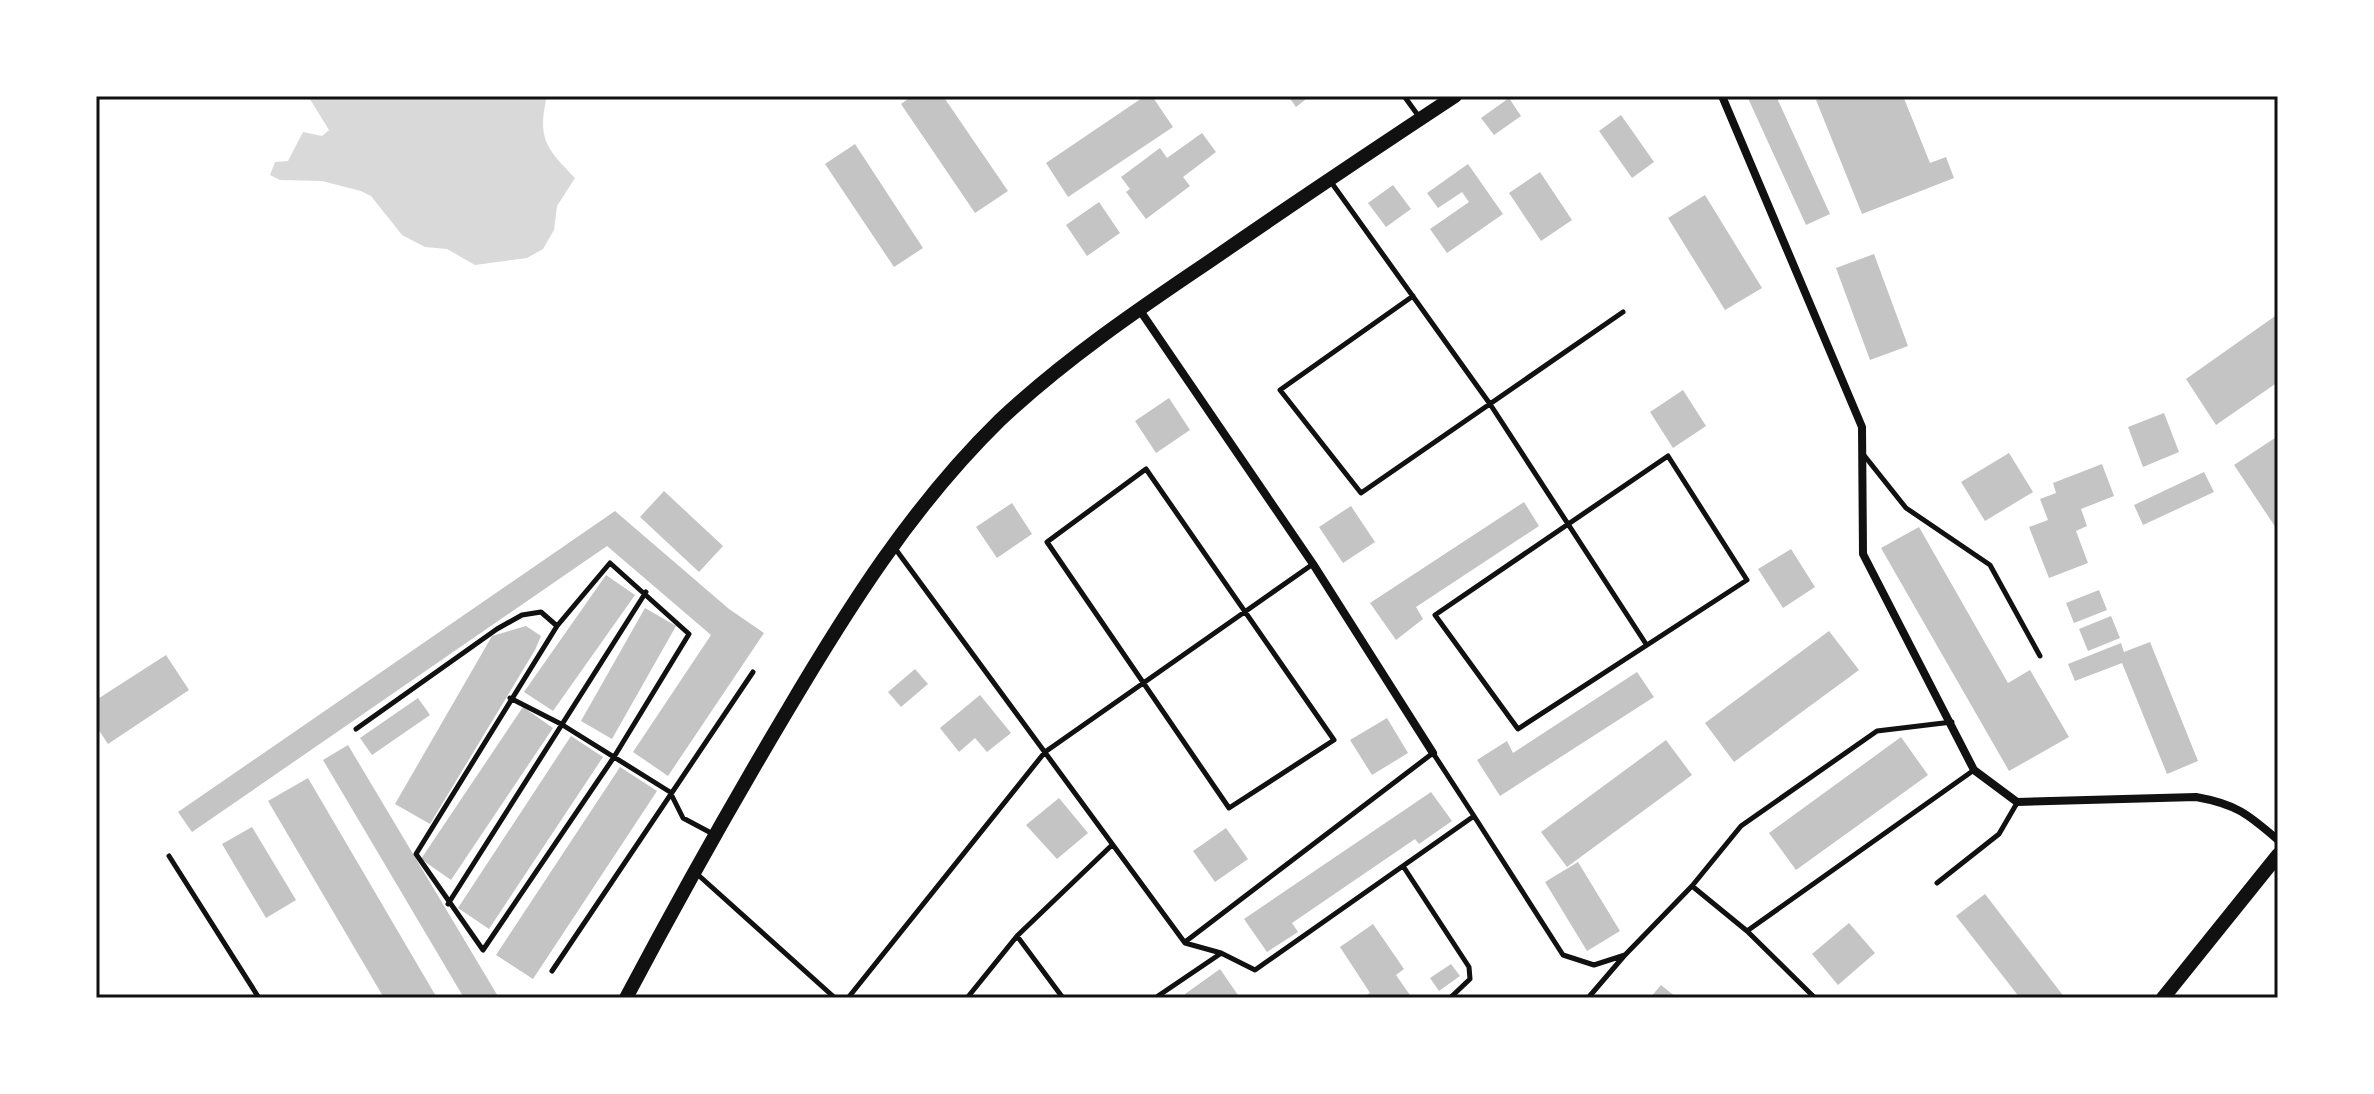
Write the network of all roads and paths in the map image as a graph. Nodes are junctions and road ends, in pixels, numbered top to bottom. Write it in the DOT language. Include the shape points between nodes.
graph roads {
  1 [pos="1404,96"];
  2 [pos="1455,96"];
  3 [pos="1722,96"];
  4 [pos="1420,119"];
  5 [pos="1329,180"];
  6 [pos="1413,296"];
  7 [pos="1139,309"];
  8 [pos="1623,312"];
  9 [pos="1490,404"];
  10 [pos="1862,453"];
  11 [pos="1567,522"];
  12 [pos="892,544"];
  13 [pos="1313,564"];
  14 [pos="646,592"];
  15 [pos="1245,611"];
  16 [pos="557,626"];
  17 [pos="1646,644"];
  18 [pos="2040,656"];
  19 [pos="753,672"];
  20 [pos="1142,681"];
  21 [pos="510,698"];
  22 [pos="1953,722"];
  23 [pos="561,724"];
  24 [pos="356,729"];
  25 [pos="1045,752"];
  26 [pos="1433,753"];
  27 [pos="614,757"];
  28 [pos="1974,770"];
  29 [pos="670,792"];
  30 [pos="2017,802"];
  31 [pos="1474,816"];
  32 [pos="714,834"];
  33 [pos="2278,840"];
  34 [pos="1112,845"];
  35 [pos="2278,855"];
  36 [pos="169,856"];
  37 [pos="1403,866"];
  38 [pos="693,871"];
  39 [pos="1937,883"];
  40 [pos="1692,886"];
  41 [pos="448,904"];
  42 [pos="1747,931"];
  43 [pos="1017,936"];
  44 [pos="1185,943"];
  45 [pos="1221,953"];
  46 [pos="1625,955"];
  47 [pos="552,971"];
  48 [pos="259,998"];
  49 [pos="626,998"];
  50 [pos="835,998"];
  51 [pos="848,998"];
  52 [pos="967,998"];
  53 [pos="1063,998"];
  54 [pos="1160,998"];
  55 [pos="1450,998"];
  56 [pos="1588,998"];
  57 [pos="1815,998"];
  58 [pos="2163,998"];
  1 -- 4 [label="lane"];
  2 -- 4 [label="street"];
  3 -- 10 [label="street" via="1862,427"];
  4 -- 5 [label="street"];
  5 -- 6 [label="lane"];
  5 -- 7 [label="street"];
  6 -- 9 [label="lane"];
  6 -- 9 [label="lane" via="1280,390 1361,493"];
  7 -- 12 [label="street" via="1047,378 999,422"];
  7 -- 13 [label="street"];
  8 -- 9 [label="lane"];
  9 -- 11 [label="lane"];
  10 -- 18 [label="lane" via="1906,508 1990,565"];
  10 -- 22 [label="street" via="1863,554"];
  11 -- 17 [label="lane"];
  11 -- 17 [label="lane" via="1668,456 1747,580"];
  11 -- 17 [label="lane" via="1435,615 1518,729"];
  12 -- 25 [label="lane"];
  12 -- 32 [label="street"];
  13 -- 15 [label="lane"];
  13 -- 26 [label="street"];
  14 -- 16 [label="lane" via="610,563"];
  14 -- 23 [label="lane"];
  14 -- 27 [label="lane" via="689,634"];
  15 -- 20 [label="lane"];
  15 -- 20 [label="lane" via="1334,740 1229,808"];
  15 -- 20 [label="lane" via="1146,469 1047,542"];
  16 -- 21 [label="lane"];
  16 -- 24 [label="lane" via="541,612 522,615"];
  19 -- 29 [label="lane"];
  20 -- 25 [label="lane"];
  21 -- 23 [label="lane"];
  21 -- 41 [label="lane" via="416,854"];
  22 -- 28 [label="street"];
  22 -- 40 [label="lane" via="1877,731 1741,826"];
  23 -- 27 [label="lane"];
  23 -- 41 [label="lane"];
  25 -- 34 [label="lane"];
  25 -- 51 [label="lane"];
  26 -- 31 [label="lane"];
  26 -- 44 [label="lane"];
  27 -- 29 [label="lane"];
  27 -- 41 [label="lane" via="483,950"];
  28 -- 30 [label="street"];
  28 -- 42 [label="lane"];
  29 -- 32 [label="lane" via="683,818"];
  29 -- 47 [label="lane"];
  30 -- 33 [label="street" via="2196,797 2243,809"];
  30 -- 39 [label="lane" via="1999,834"];
  31 -- 37 [label="lane"];
  31 -- 46 [label="lane" via="1563,955 1594,965"];
  32 -- 38 [label="street"];
  34 -- 43 [label="lane"];
  34 -- 44 [label="lane"];
  35 -- 58 [label="street"];
  36 -- 48 [label="lane"];
  37 -- 45 [label="lane" via="1255,970"];
  37 -- 55 [label="lane" via="1469,967 1470,979"];
  38 -- 49 [label="street"];
  38 -- 50 [label="lane"];
  40 -- 42 [label="lane"];
  40 -- 46 [label="lane"];
  42 -- 57 [label="lane"];
  43 -- 52 [label="lane"];
  43 -- 53 [label="lane"];
  44 -- 45 [label="lane"];
  45 -- 54 [label="lane"];
  46 -- 56 [label="lane"];
}
